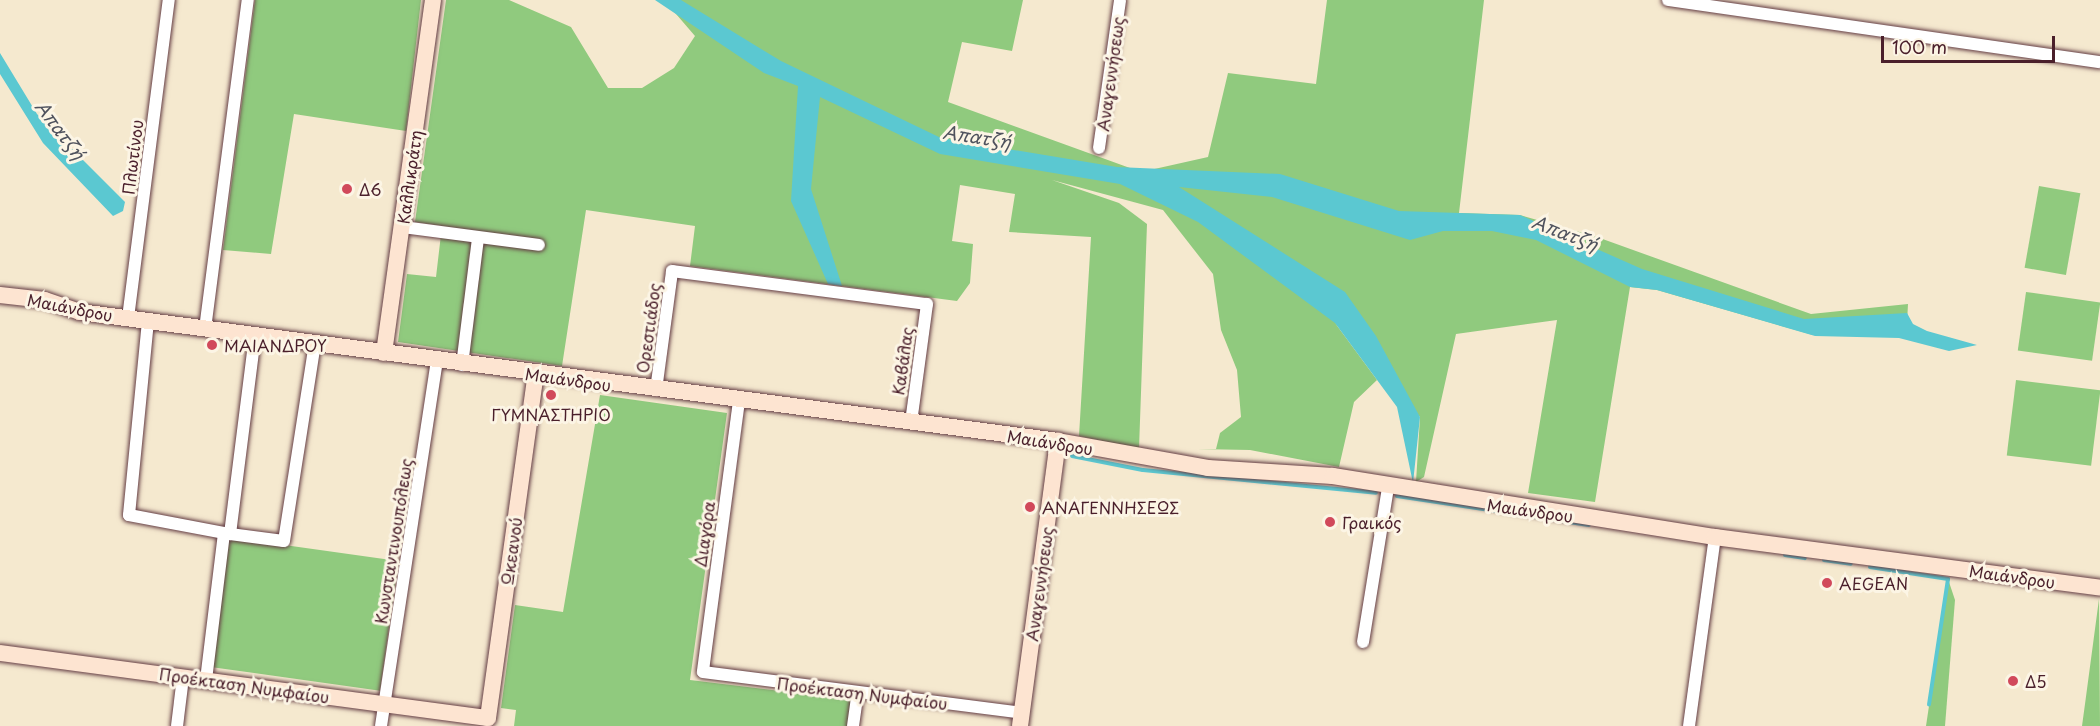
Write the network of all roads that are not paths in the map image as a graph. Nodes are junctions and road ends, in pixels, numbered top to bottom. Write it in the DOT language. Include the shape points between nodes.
graph roads {
  1 [pos="169,0"];
  2 [pos="248,0"];
  3 [pos="433,0"];
  4 [pos="1120,0"];
  5 [pos="1668,0"];
  6 [pos="2100,62"];
  7 [pos="1099,148"];
  8 [pos="403,227"];
  9 [pos="478,238"];
  10 [pos="539,245"];
  11 [pos="672,271"];
  12 [pos="0,295"];
  13 [pos="128,318"];
  14 [pos="148,321"];
  15 [pos="205,329"];
  16 [pos="255,336"];
  17 [pos="315,344"];
  18 [pos="384,353"];
  19 [pos="437,361"];
  20 [pos="462,365"];
  21 [pos="536,374"];
  22 [pos="656,390"];
  23 [pos="739,401"];
  24 [pos="911,423"];
  25 [pos="1058,441"];
  26 [pos="1388,487"];
  27 [pos="227,533"];
  28 [pos="1715,537"];
  29 [pos="2100,588"];
  30 [pos="1363,642"];
  31 [pos="0,653"];
  32 [pos="703,672"];
  33 [pos="183,677"];
  34 [pos="206,680"];
  35 [pos="858,692"];
  36 [pos="384,705"];
  37 [pos="1021,719"];
  38 [pos="490,722"];
  39 [pos="177,726"];
  40 [pos="381,726"];
  41 [pos="853,726"];
  42 [pos="1689,726"];
  1 -- 13 [label="street, Πλωτίνου"];
  2 -- 15 [label="street"];
  3 -- 8 [label="main road, Καλλικράτη"];
  4 -- 7 [label="street, Αναγεννήσεως"];
  5 -- 6 [label="street"];
  8 -- 9 [label="street"];
  8 -- 18 [label="main road, Καλλικράτη"];
  9 -- 10 [label="street"];
  9 -- 20 [label="street"];
  11 -- 22 [label="street, Ορεστιάδος"];
  11 -- 24 [label="street, Καβάλας" via="927,304"];
  12 -- 13 [label="main road, Μαιάνδρου"];
  13 -- 14 [label="main road, Μαιάνδρου"];
  14 -- 15 [label="main road, Μαιάνδρου"];
  14 -- 27 [label="street" via="129,515"];
  15 -- 16 [label="main road, Μαιάνδρου"];
  16 -- 17 [label="main road, Μαιάνδρου"];
  16 -- 27 [label="street"];
  17 -- 18 [label="main road, Μαιάνδρου"];
  17 -- 27 [label="street" via="284,541"];
  18 -- 19 [label="main road, Μαιάνδρου"];
  19 -- 20 [label="main road, Μαιάνδρου"];
  19 -- 36 [label="street, Κωνσταντινουπόλεως"];
  20 -- 21 [label="main road, Μαιάνδρου"];
  21 -- 22 [label="main road, Μαιάνδρου"];
  21 -- 38 [label="main road, Ωκεανού"];
  22 -- 23 [label="main road, Μαιάνδρου"];
  23 -- 24 [label="main road, Μαιάνδρου"];
  23 -- 32 [label="street, Διαγόρα"];
  24 -- 25 [label="main road, Μαιάνδρου"];
  25 -- 26 [label="main road, Μαιάνδρου" via="1208,468 1333,476"];
  25 -- 37 [label="main road, Αναγεννήσεως"];
  26 -- 28 [label="main road, Μαιάνδρου"];
  26 -- 30 [label="street"];
  27 -- 34 [label="street"];
  28 -- 29 [label="main road, Μαιάνδρου"];
  28 -- 42 [label="street"];
  31 -- 33 [label="main road, Προέκταση Νυμφαίου"];
  32 -- 35 [label="street, Προέκταση Νυμφαίου"];
  33 -- 34 [label="main road, Προέκταση Νυμφαίου"];
  33 -- 39 [label="street"];
  34 -- 36 [label="main road, Προέκταση Νυμφαίου"];
  35 -- 37 [label="street, Προέκταση Νυμφαίου"];
  35 -- 41 [label="street"];
  36 -- 38 [label="main road, Προέκταση Νυμφαίου"];
  36 -- 40 [label="street, Κωνσταντινουπόλεως"];
}
